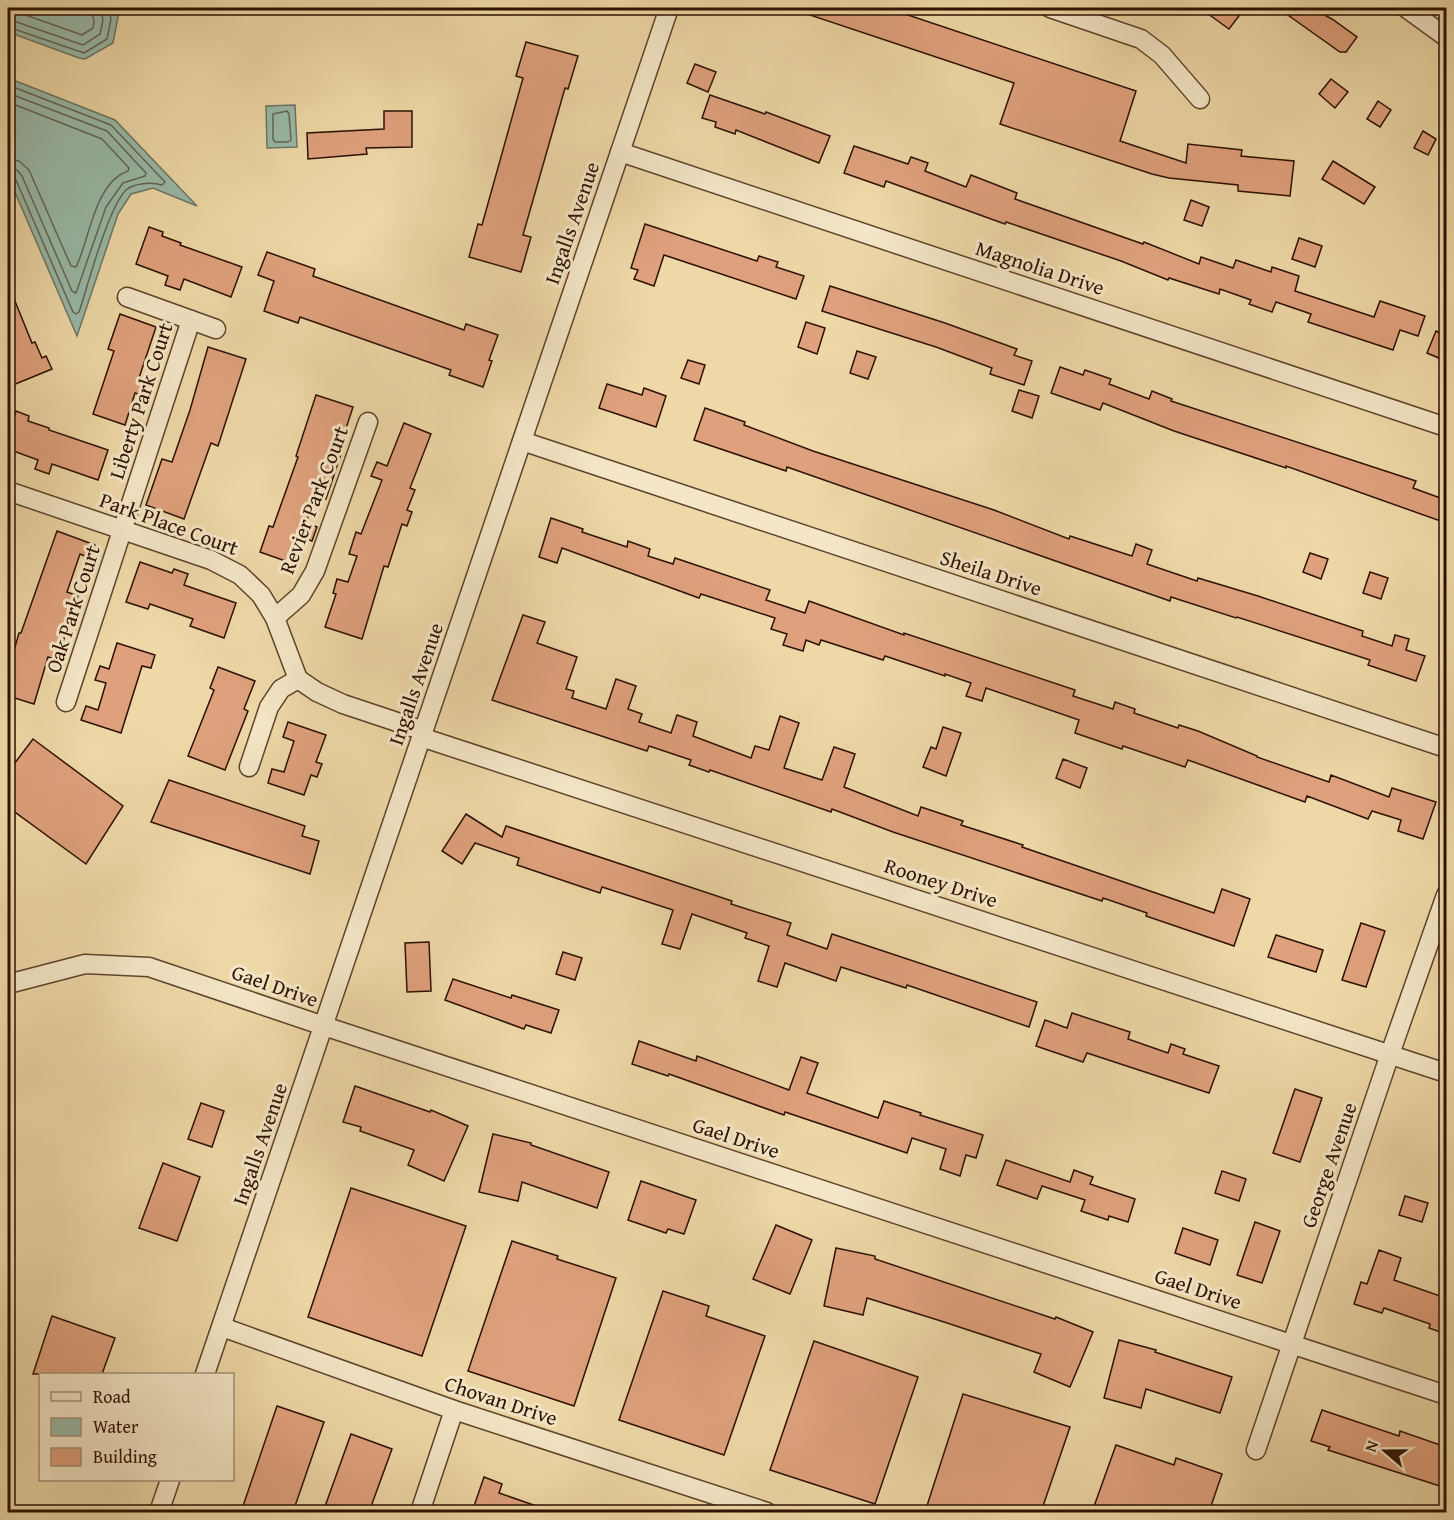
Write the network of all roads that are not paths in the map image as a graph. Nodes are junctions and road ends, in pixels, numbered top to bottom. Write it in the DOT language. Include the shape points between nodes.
graph roads {
  1 [pos="669,8"];
  2 [pos="1050,8"];
  3 [pos="1406,8"];
  4 [pos="1446,37"];
  5 [pos="1200,99"];
  6 [pos="620,152"];
  7 [pos="127,297"];
  8 [pos="191,320"];
  9 [pos="216,329"];
  10 [pos="368,422"];
  11 [pos="1446,427"];
  12 [pos="522,441"];
  13 [pos="8,491"];
  14 [pos="122,530"];
  15 [pos="275,618"];
  16 [pos="298,679"];
  17 [pos="66,702"];
  18 [pos="423,734"];
  19 [pos="1446,748"];
  20 [pos="249,766"];
  21 [pos="1446,895"];
  22 [pos="8,984"];
  23 [pos="324,1026"];
  24 [pos="1390,1054"];
  25 [pos="1446,1073"];
  26 [pos="222,1327"];
  27 [pos="1292,1344"];
  28 [pos="206,1373"];
  29 [pos="1446,1395"];
  30 [pos="454,1410"];
  31 [pos="1256,1450"];
  32 [pos="169,1481"];
  33 [pos="159,1512"];
  34 [pos="420,1512"];
  35 [pos="767,1512"];
  1 -- 6 [label="street, Ingalls Avenue"];
  2 -- 5 [label="street" via="1141,39 1162,55"];
  3 -- 4 [label="street"];
  6 -- 11 [label="street, Magnolia Drive"];
  6 -- 12 [label="street, Ingalls Avenue"];
  7 -- 8 [label="street, Liberty Park Court"];
  8 -- 9 [label="street, Liberty Park Court"];
  8 -- 14 [label="street, Liberty Park Court"];
  10 -- 15 [label="street, Revier Park Court" via="315,571 301,595"];
  12 -- 18 [label="street, Ingalls Avenue"];
  12 -- 19 [label="street, Sheila Drive"];
  13 -- 14 [label="street, Park Place Court"];
  14 -- 15 [label="street, Park Place Court" via="211,560 240,575 261,595"];
  14 -- 17 [label="street, Oak Park Court"];
  15 -- 16 [label="street, Park Place Court"];
  16 -- 18 [label="street" via="343,704"];
  16 -- 20 [label="street" via="281,689 269,707"];
  18 -- 23 [label="street, Ingalls Avenue"];
  18 -- 24 [label="street, Rooney Drive"];
  21 -- 24 [label="street, George Avenue"];
  22 -- 23 [label="street, Gael Drive" via="86,964 149,967"];
  23 -- 26 [label="street, Ingalls Avenue"];
  23 -- 27 [label="street, Gael Drive"];
  24 -- 25 [label="street, Rooney Drive"];
  24 -- 27 [label="street, George Avenue"];
  26 -- 28 [label="street, Ingalls Avenue"];
  26 -- 30 [label="street, Chovan Drive"];
  27 -- 29 [label="street, Gael Drive"];
  27 -- 31 [label="street, George Avenue"];
  30 -- 34 [label="street"];
  30 -- 35 [label="street, Chovan Drive"];
  32 -- 33 [label="street"];
}
